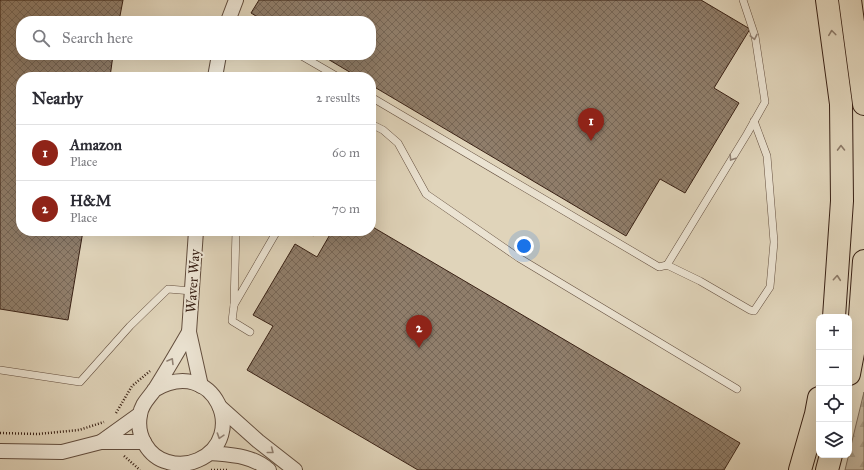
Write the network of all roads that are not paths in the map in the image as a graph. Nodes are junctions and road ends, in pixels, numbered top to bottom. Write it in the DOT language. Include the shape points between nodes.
graph roads {
  1 [pos="236,0"];
  2 [pos="744,0"];
  3 [pos="827,0"];
  4 [pos="850,0"];
  5 [pos="230,16"];
  6 [pos="218,60"];
  7 [pos="309,60"];
  8 [pos="216,72"];
  9 [pos="329,72"];
  10 [pos="376,100"];
  11 [pos="864,104"];
  12 [pos="754,121"];
  13 [pos="376,126"];
  14 [pos="196,236"];
  15 [pos="237,236"];
  16 [pos="274,236"];
  17 [pos="864,261"];
  18 [pos="667,265"];
  19 [pos="192,291"];
  20 [pos="234,305"];
  21 [pos="834,314"];
  22 [pos="189,332"];
  23 [pos="250,332"];
  24 [pos="852,358"];
  25 [pos="0,370"];
  26 [pos="201,386"];
  27 [pos="737,389"];
  28 [pos="154,390"];
  29 [pos="220,408"];
  30 [pos="140,414"];
  31 [pos="816,414"];
  32 [pos="101,442"];
  33 [pos="144,442"];
  34 [pos="0,451"];
  35 [pos="210,453"];
  36 [pos="830,458"];
  37 [pos="157,463"];
  38 [pos="191,466"];
  39 [pos="269,470"];
  40 [pos="295,470"];
  41 [pos="800,470"];
  42 [pos="827,470"];
  1 -- 5 [label="street"];
  2 -- 12 [label="lane, one-way" via="755,36 765,102"];
  21 -- 3 [label="highway, one-way" via="842,201 841,104"];
  4 -- 11 [label="highway"];
  6 -- 8 [label="street"];
  7 -- 9 [label="lane"];
  10 -- 18 [label="lane" via="659,267"];
  12 -- 18 [label="lane, one-way"];
  12 -- 18 [label="lane" via="767,156 774,242 770,287 754,310 750,310"];
  13 -- 27 [label="lane" via="398,143 426,194 519,258"];
  14 -- 19 [label="street, Waver Way"];
  15 -- 20 [label="lane"];
  16 -- 20 [label="lane"];
  17 -- 24 [label="highway" via="860,316"];
  19 -- 22 [label="street, Waver Way"];
  19 -- 25 [label="lane" via="168,289 130,326 80,382"];
  20 -- 23 [label="lane" via="232,321"];
  22 -- 26 [label="street, Waver Way"];
  28 -- 22 [label="street, Waver Way, one-way"];
  26 -- 28 [label="street" via="190,381 177,381"];
  26 -- 29 [label="street" via="216,399"];
  28 -- 30 [label="street" via="145,401"];
  29 -- 35 [label="street, one-way" via="222,432"];
  29 -- 40 [label="street, one-way"];
  30 -- 32 [label="street"];
  30 -- 33 [label="street" via="139,429"];
  31 -- 41 [label="highway"];
  32 -- 33 [label="street"];
  32 -- 34 [label="street" via="62,452"];
  33 -- 37 [label="street"];
  35 -- 38 [label="street"];
  35 -- 39 [label="street" via="242,456 260,463"];
  36 -- 42 [label="highway"];
  37 -- 38 [label="street"];
}
